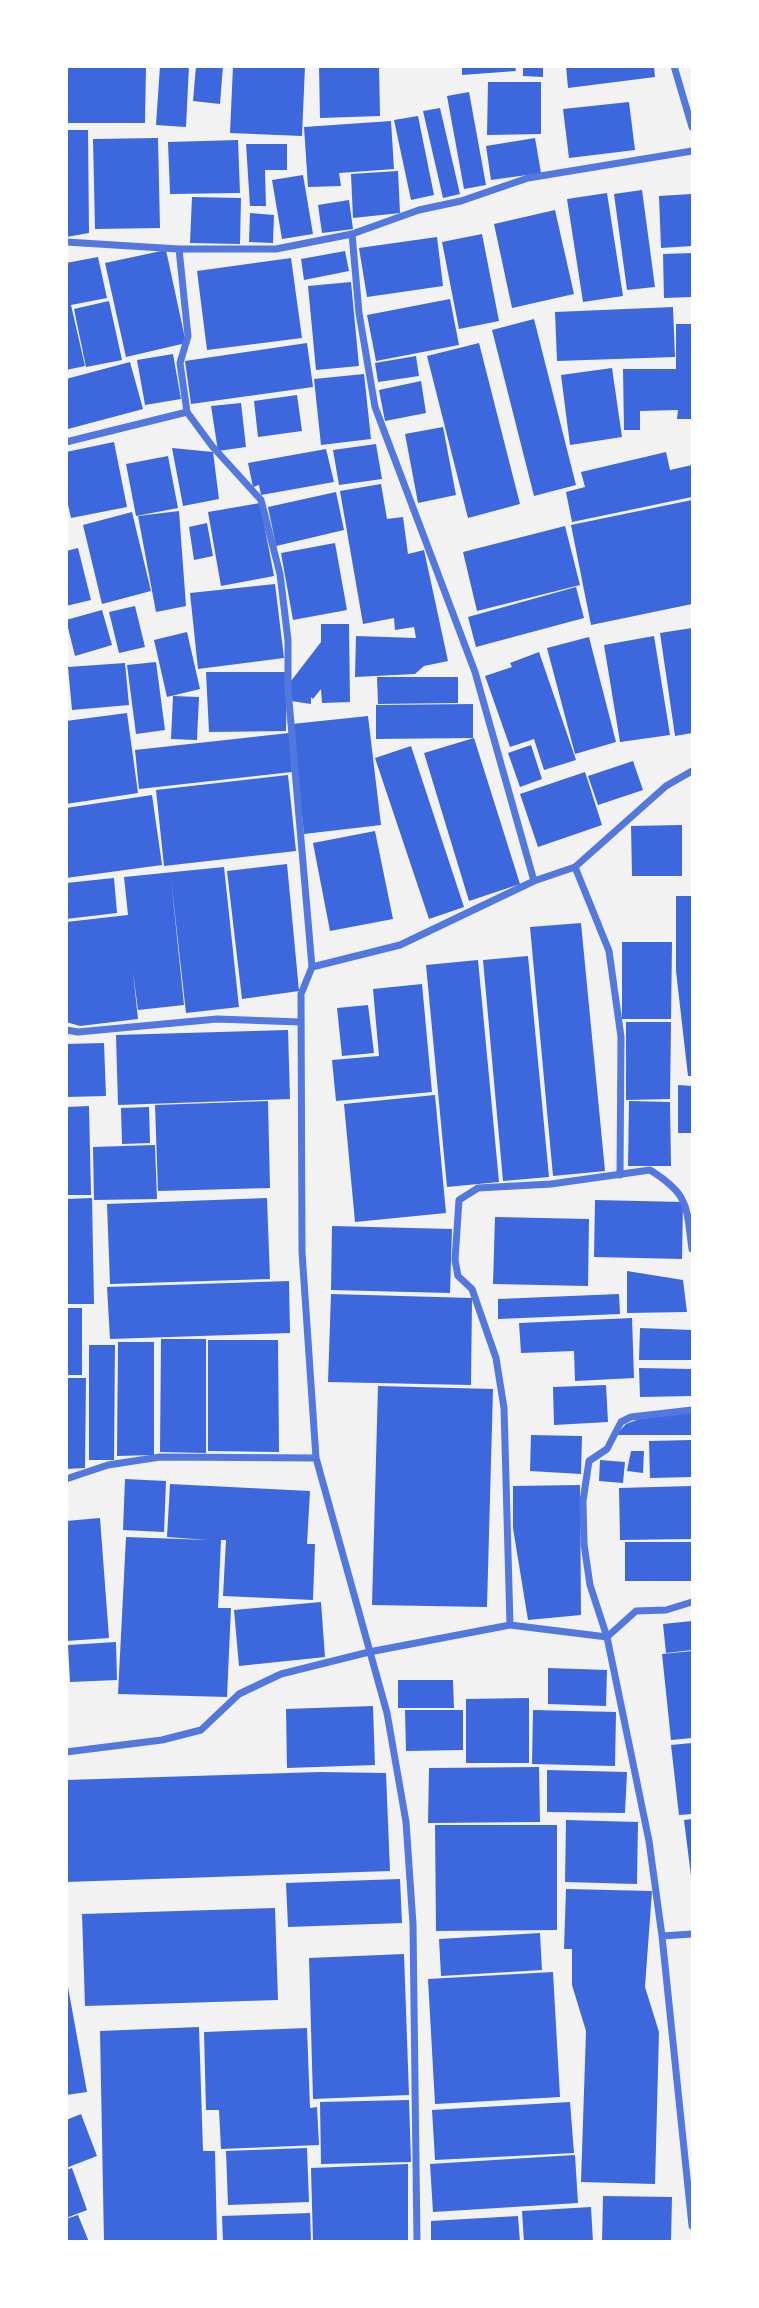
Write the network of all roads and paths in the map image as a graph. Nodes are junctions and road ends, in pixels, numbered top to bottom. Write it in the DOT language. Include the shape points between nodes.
graph roads {
  1 [pos="674,66"];
  2 [pos="692,127"];
  3 [pos="692,151"];
  4 [pos="352,234"];
  5 [pos="66,242"];
  6 [pos="179,249"];
  7 [pos="187,412"];
  8 [pos="66,442"];
  9 [pos="692,771"];
  10 [pos="575,867"];
  11 [pos="534,881"];
  12 [pos="312,967"];
  13 [pos="300,1021"];
  14 [pos="66,1030"];
  15 [pos="620,1175"];
  16 [pos="692,1250"];
  17 [pos="692,1410"];
  18 [pos="316,1458"];
  19 [pos="66,1479"];
  20 [pos="692,1602"];
  21 [pos="510,1625"];
  22 [pos="607,1637"];
  23 [pos="369,1652"];
  24 [pos="66,1752"];
  25 [pos="692,1934"];
  26 [pos="662,1936"];
  27 [pos="692,2226"];
  28 [pos="417,2242"];
  1 -- 2 [label="street"];
  3 -- 4 [label="street" via="528,178"];
  4 -- 6 [label="street" via="276,249"];
  4 -- 11 [label="street" via="375,407 475,672"];
  5 -- 6 [label="street"];
  6 -- 7 [label="street" via="188,336 180,363"];
  7 -- 8 [label="street"];
  7 -- 12 [label="street" via="261,500 280,574"];
  9 -- 10 [label="street" via="666,786"];
  10 -- 11 [label="street"];
  10 -- 15 [label="street" via="609,951 621,1037"];
  11 -- 12 [label="street" via="400,945"];
  12 -- 13 [label="street" via="301,994"];
  13 -- 14 [label="street" via="217,1019"];
  13 -- 18 [label="street" via="302,1252"];
  15 -- 16 [label="street" via="650,1170 677,1190 685,1200"];
  15 -- 21 [label="street" via="478,1188 459,1200 458,1276 471,1289 496,1357 504,1408"];
  17 -- 22 [label="street" via="631,1417 621,1422 607,1449 589,1461 583,1501 584,1544 590,1585"];
  18 -- 19 [label="street" via="160,1457 108,1465"];
  18 -- 23 [label="street"];
  20 -- 22 [label="street" via="666,1610 636,1611"];
  21 -- 22 [label="street"];
  21 -- 23 [label="street"];
  22 -- 26 [label="street" via="649,1841"];
  23 -- 24 [label="street" via="281,1674 239,1694 201,1730 162,1740"];
  23 -- 28 [label="street" via="395,1750 406,1822 413,1924"];
  25 -- 26 [label="street"];
  26 -- 27 [label="street"];
}
